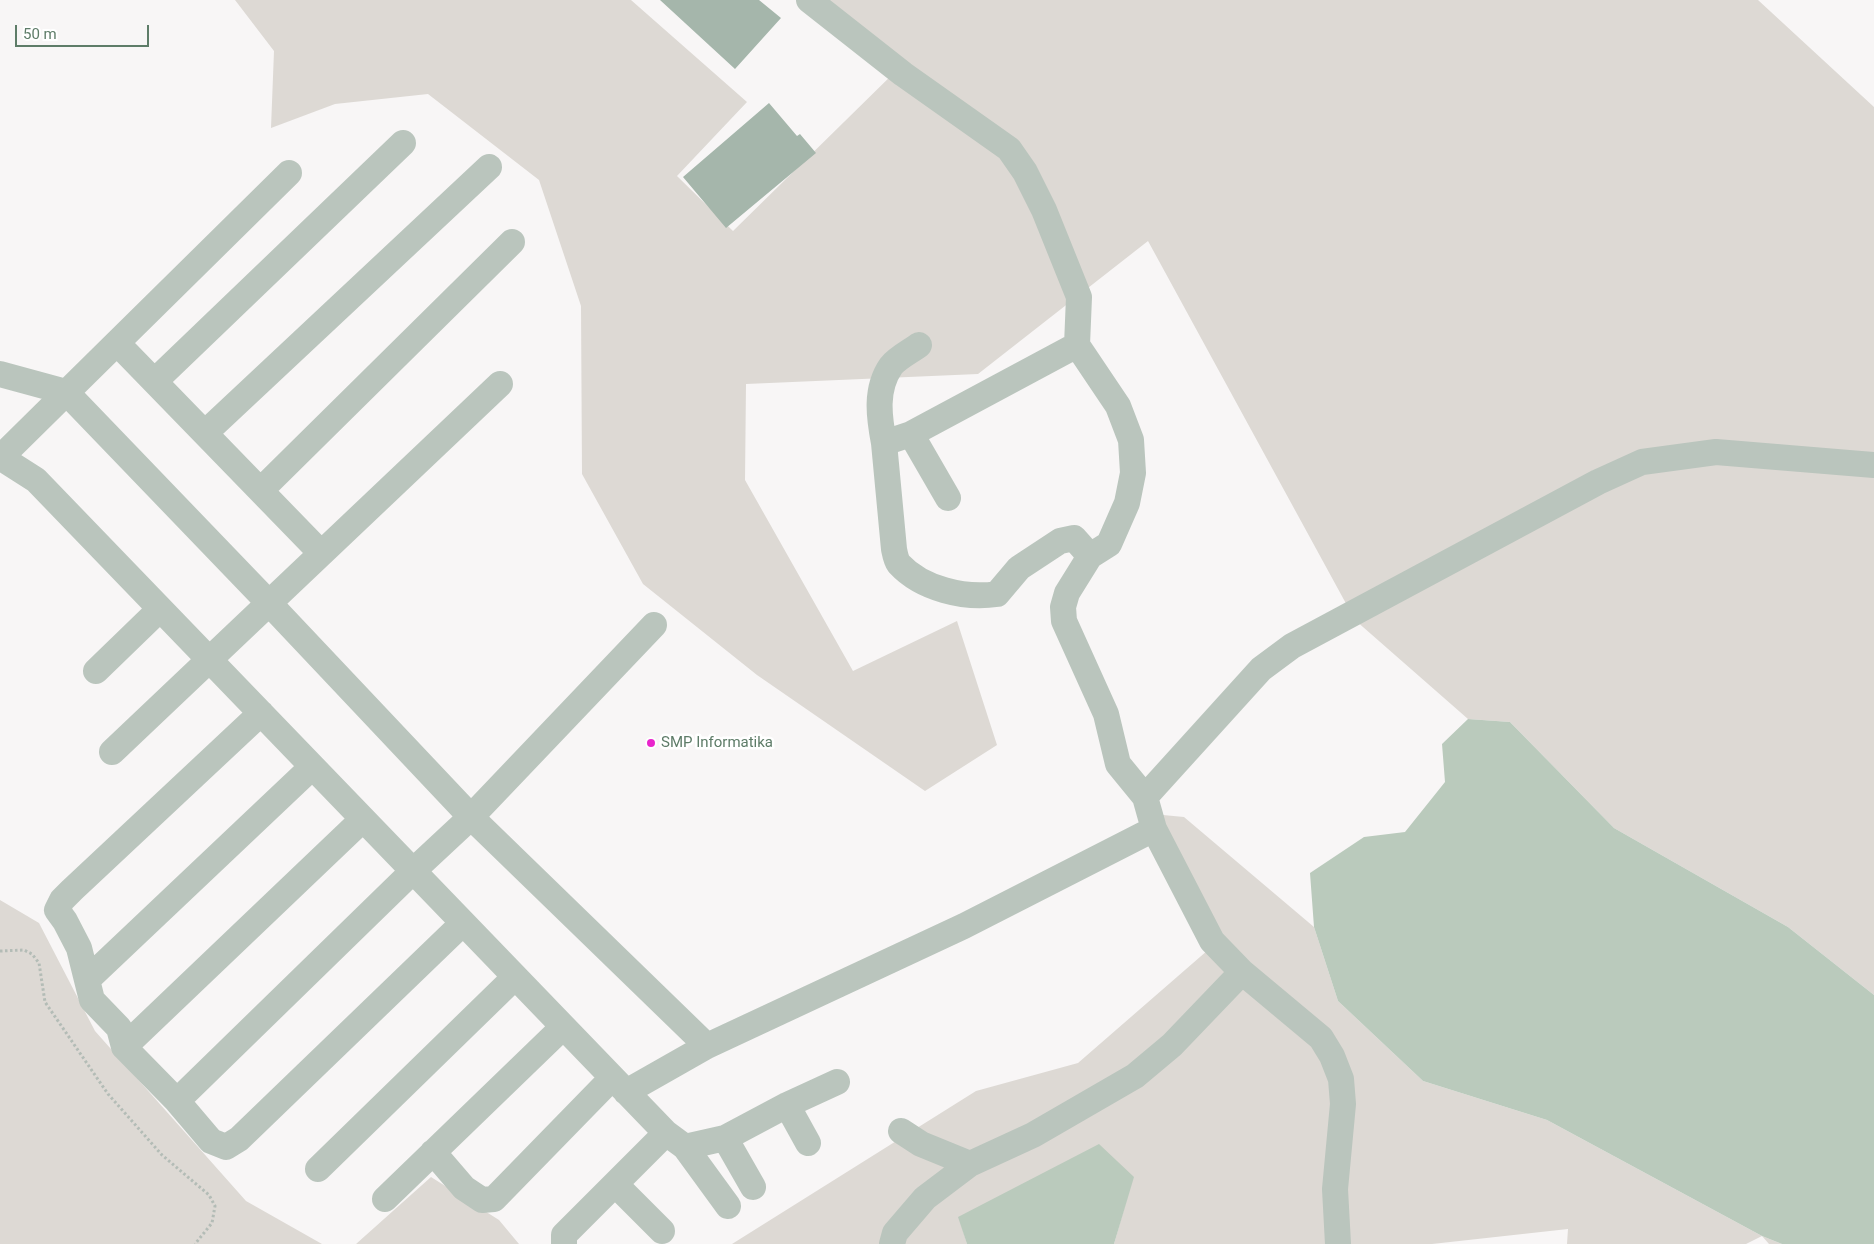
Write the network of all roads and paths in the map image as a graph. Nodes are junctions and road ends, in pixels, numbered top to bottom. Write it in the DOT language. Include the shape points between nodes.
graph roads {
  1 [pos="810,0"];
  2 [pos="403,143"];
  3 [pos="489,167"];
  4 [pos="289,173"];
  5 [pos="512,242"];
  6 [pos="116,343"];
  7 [pos="920,345"];
  8 [pos="1077,345"];
  9 [pos="0,374"];
  10 [pos="154,381"];
  11 [pos="500,384"];
  12 [pos="66,392"];
  13 [pos="205,433"];
  14 [pos="911,434"];
  15 [pos="884,443"];
  16 [pos="0,457"];
  17 [pos="1874,465"];
  18 [pos="261,490"];
  19 [pos="948,498"];
  20 [pos="321,553"];
  21 [pos="1090,556"];
  22 [pos="268,602"];
  23 [pos="160,609"];
  24 [pos="654,625"];
  25 [pos="208,659"];
  26 [pos="96,672"];
  27 [pos="261,713"];
  28 [pos="112,752"];
  29 [pos="312,767"];
  30 [pos="1145,797"];
  31 [pos="471,817"];
  32 [pos="363,819"];
  33 [pos="1154,829"];
  34 [pos="413,871"];
  35 [pos="463,923"];
  36 [pos="0,952"];
  37 [pos="1242,972"];
  38 [pos="515,976"];
  39 [pos="87,980"];
  40 [pos="563,1027"];
  41 [pos="707,1046"];
  42 [pos="124,1047"];
  43 [pos="837,1082"];
  44 [pos="619,1085"];
  45 [pos="177,1101"];
  46 [pos="787,1105"];
  47 [pos="901,1131"];
  48 [pos="725,1138"];
  49 [pos="675,1140"];
  50 [pos="808,1143"];
  51 [pos="433,1152"];
  52 [pos="970,1164"];
  53 [pos="318,1169"];
  54 [pos="615,1184"];
  55 [pos="752,1187"];
  56 [pos="385,1199"];
  57 [pos="728,1206"];
  58 [pos="662,1231"];
  59 [pos="195,1244"];
  60 [pos="564,1244"];
  61 [pos="892,1244"];
  62 [pos="1338,1244"];
  1 -- 8 [label="street" via="903,74 1009,148 1044,210 1079,297"];
  2 -- 10 [label="street"];
  3 -- 13 [label="street"];
  4 -- 6 [label="street"];
  5 -- 18 [label="street"];
  6 -- 10 [label="street"];
  6 -- 12 [label="street"];
  7 -- 15 [label="street" via="892,365 887,375 879,397"];
  8 -- 14 [label="street"];
  8 -- 21 [label="street" via="1118,406 1132,440 1133,473 1128,503 1109,544"];
  9 -- 12 [label="street"];
  10 -- 13 [label="street"];
  11 -- 20 [label="street"];
  12 -- 16 [label="street"];
  12 -- 22 [label="street"];
  13 -- 18 [label="street"];
  14 -- 15 [label="street"];
  14 -- 19 [label="street"];
  15 -- 21 [label="street" via="894,549 898,563 923,582 942,590 983,596 997,594 1019,568 1060,541 1074,538"];
  16 -- 23 [label="street" via="36,480"];
  17 -- 30 [label="street" via="1716,452 1642,462 1292,646 1261,669"];
  18 -- 20 [label="street"];
  20 -- 22 [label="street"];
  21 -- 30 [label="street" via="1067,593 1064,621 1106,714 1118,764"];
  22 -- 25 [label="street"];
  22 -- 31 [label="street"];
  23 -- 25 [label="street"];
  23 -- 26 [label="street"];
  24 -- 31 [label="street"];
  25 -- 27 [label="street"];
  25 -- 28 [label="street"];
  27 -- 29 [label="street"];
  27 -- 39 [label="street" via="62,900 57,910 79,948"];
  29 -- 32 [label="street"];
  29 -- 39 [label="street"];
  30 -- 33 [label="street"];
  31 -- 34 [label="street"];
  31 -- 41 [label="street"];
  32 -- 34 [label="street"];
  32 -- 42 [label="street"];
  33 -- 37 [label="street" via="1212,941"];
  33 -- 41 [label="street" via="964,926"];
  34 -- 35 [label="street"];
  34 -- 45 [label="street"];
  35 -- 38 [label="street"];
  35 -- 45 [label="street" via="239,1139 226,1147 211,1141"];
  36 -- 59 [label="path" via="24,950 32,954 38,963 44,1002 108,1094 162,1155 209,1195 215,1206 212,1223"];
  37 -- 52 [label="street" via="1172,1045 1135,1076 1033,1135"];
  37 -- 62 [label="street" via="1321,1038 1341,1079 1343,1104 1335,1189"];
  38 -- 40 [label="street"];
  38 -- 53 [label="street"];
  39 -- 42 [label="street" via="92,1000 119,1028"];
  40 -- 44 [label="street"];
  40 -- 51 [label="street"];
  41 -- 44 [label="street"];
  42 -- 45 [label="street"];
  43 -- 46 [label="street"];
  44 -- 49 [label="street"];
  44 -- 51 [label="street" via="494,1199 482,1200 464,1188"];
  46 -- 48 [label="street"];
  46 -- 50 [label="street"];
  47 -- 52 [label="street" via="921,1144"];
  48 -- 49 [label="street"];
  48 -- 55 [label="street"];
  49 -- 54 [label="street"];
  49 -- 57 [label="street"];
  51 -- 56 [label="street"];
  52 -- 61 [label="street" via="925,1198 895,1233"];
  54 -- 58 [label="street"];
  54 -- 60 [label="street" via="564,1234"];
}
